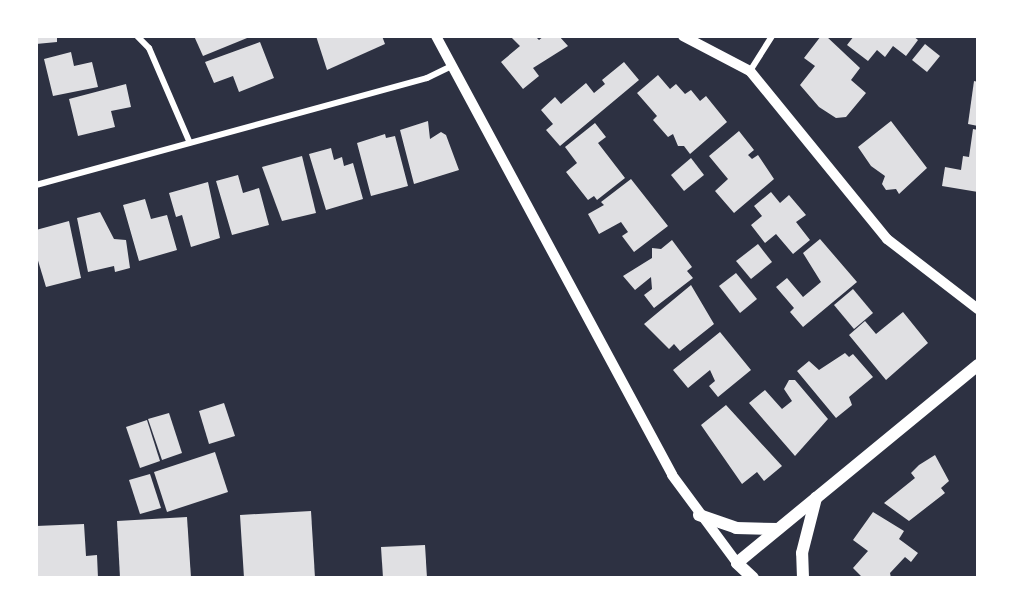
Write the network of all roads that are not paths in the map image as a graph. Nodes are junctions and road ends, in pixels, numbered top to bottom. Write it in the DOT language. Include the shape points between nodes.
graph roads {
  1 [pos="137,36"];
  2 [pos="436,36"];
  3 [pos="683,36"];
  4 [pos="772,36"];
  5 [pos="452,66"];
  6 [pos="750,71"];
  7 [pos="190,143"];
  8 [pos="36,185"];
  9 [pos="978,309"];
  10 [pos="978,365"];
  11 [pos="816,498"];
  12 [pos="699,515"];
  13 [pos="778,529"];
  14 [pos="737,563"];
  15 [pos="753,578"];
  16 [pos="803,578"];
  1 -- 7 [label="street" via="149,48"];
  2 -- 5 [label="street"];
  3 -- 6 [label="street"];
  4 -- 6 [label="street"];
  5 -- 7 [label="street" via="427,78"];
  5 -- 12 [label="street" via="672,476"];
  6 -- 9 [label="street" via="887,239"];
  7 -- 8 [label="street"];
  10 -- 11 [label="main road"];
  11 -- 13 [label="main road"];
  11 -- 16 [label="main road" via="802,553"];
  12 -- 13 [label="main road" via="736,528"];
  12 -- 14 [label="street"];
  13 -- 14 [label="main road"];
  14 -- 15 [label="main road"];
}
